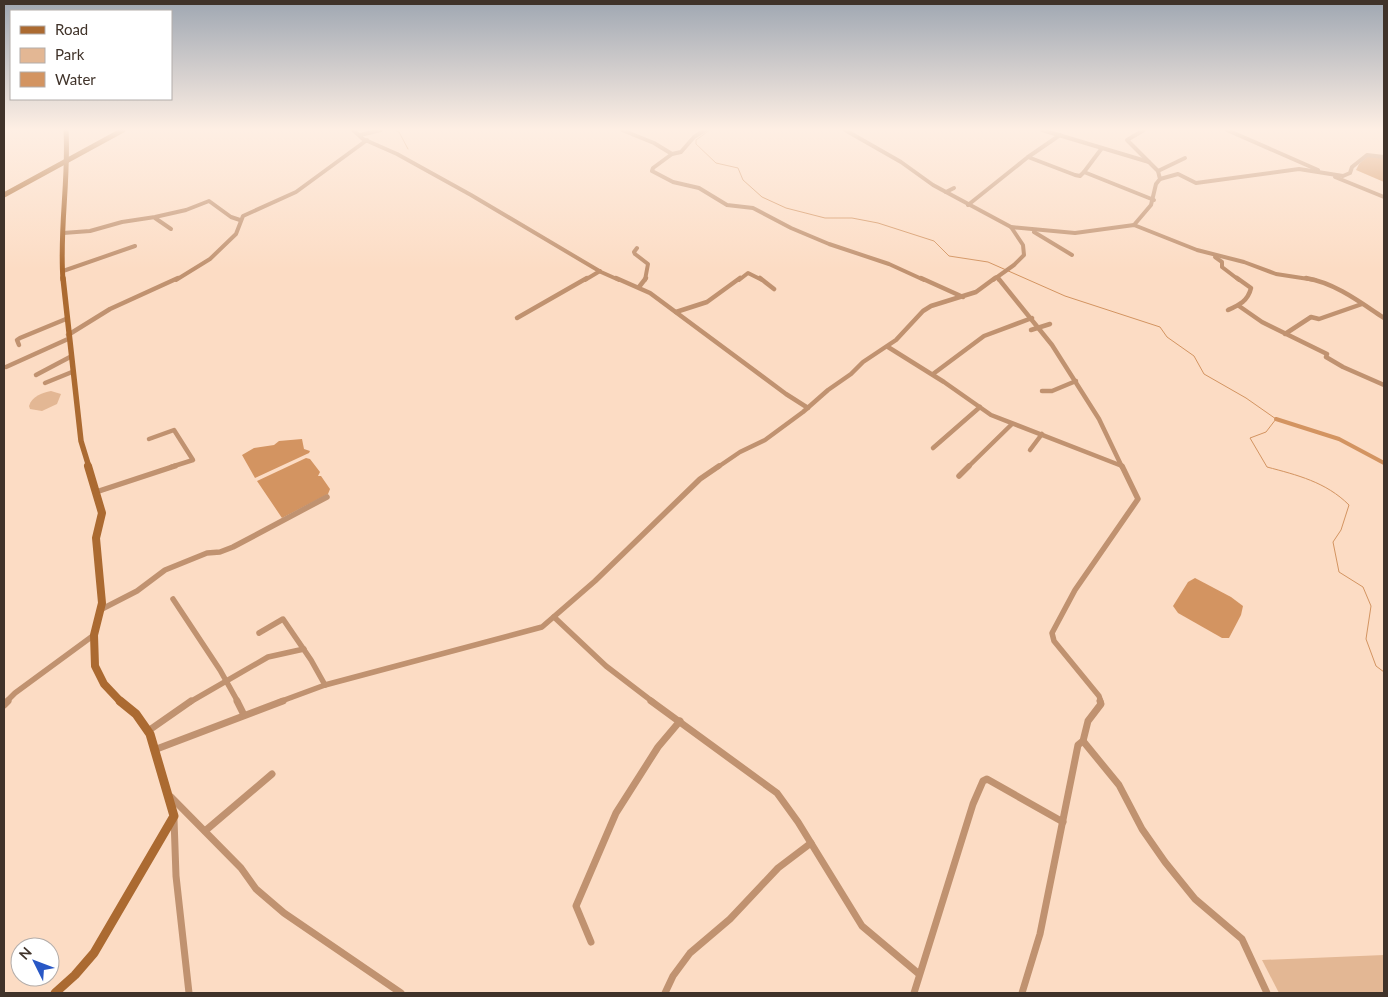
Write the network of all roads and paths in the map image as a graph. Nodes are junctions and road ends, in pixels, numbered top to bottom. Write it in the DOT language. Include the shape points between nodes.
graph roads {
  1 [pos="38,177"];
  2 [pos="67,177"];
  3 [pos="317,177"];
  4 [pos="438,177"];
  5 [pos="662,177"];
  6 [pos="921,177"];
  7 [pos="1003,177"];
  8 [pos="1095,177"];
  9 [pos="1169,177"];
  10 [pos="1183,177"];
  11 [pos="1244,177"];
  12 [pos="1333,177"];
  13 [pos="1160,179"];
  14 [pos="954,188"];
  15 [pos="946,192"];
  16 [pos="4,195"];
  17 [pos="1384,197"];
  18 [pos="1154,200"];
  19 [pos="968,204"];
  20 [pos="155,217"];
  21 [pos="240,220"];
  22 [pos="1134,225"];
  23 [pos="1011,227"];
  24 [pos="171,228"];
  25 [pos="1031,230"];
  26 [pos="63,233"];
  27 [pos="135,246"];
  28 [pos="637,248"];
  29 [pos="1072,254"];
  30 [pos="1212,254"];
  31 [pos="63,271"];
  32 [pos="600,271"];
  33 [pos="998,277"];
  34 [pos="639,287"];
  35 [pos="774,289"];
  36 [pos="963,297"];
  37 [pos="1362,304"];
  38 [pos="1239,306"];
  39 [pos="1228,310"];
  40 [pos="675,312"];
  41 [pos="517,318"];
  42 [pos="1032,318"];
  43 [pos="1384,318"];
  44 [pos="66,319"];
  45 [pos="1050,324"];
  46 [pos="1039,327"];
  47 [pos="1031,330"];
  48 [pos="1285,334"];
  49 [pos="68,337"];
  50 [pos="19,345"];
  51 [pos="888,347"];
  52 [pos="70,357"];
  53 [pos="6,367"];
  54 [pos="72,372"];
  55 [pos="933,374"];
  56 [pos="36,375"];
  57 [pos="1076,381"];
  58 [pos="45,383"];
  59 [pos="1384,385"];
  60 [pos="1042,391"];
  61 [pos="980,406"];
  62 [pos="808,408"];
  63 [pos="1012,424"];
  64 [pos="1042,434"];
  65 [pos="149,439"];
  66 [pos="933,448"];
  67 [pos="1030,450"];
  68 [pos="1122,466"];
  69 [pos="959,476"];
  70 [pos="96,492"];
  71 [pos="327,497"];
  72 [pos="173,599"];
  73 [pos="100,610"];
  74 [pos="554,616"];
  75 [pos="259,633"];
  76 [pos="94,635"];
  77 [pos="304,649"];
  78 [pos="227,680"];
  79 [pos="325,685"];
  80 [pos="4,705"];
  81 [pos="244,715"];
  82 [pos="680,721"];
  83 [pos="148,731"];
  84 [pos="1083,741"];
  85 [pos="154,751"];
  86 [pos="272,774"];
  87 [pos="170,797"];
  88 [pos="174,816"];
  89 [pos="1063,822"];
  90 [pos="205,831"];
  91 [pos="811,844"];
  92 [pos="591,942"];
  93 [pos="919,974"];
  94 [pos="55,993"];
  95 [pos="189,993"];
  96 [pos="401,993"];
  97 [pos="665,993"];
  98 [pos="914,993"];
  99 [pos="1022,993"];
  100 [pos="1267,993"];
  1 -- 16 [label="street"];
  2 -- 26 [label="street"];
  3 -- 21 [label="street" via="296,192"];
  4 -- 32 [label="street"];
  5 -- 36 [label="street" via="700,188 727,205 753,208 791,228 888,264"];
  6 -- 15 [label="street"];
  7 -- 19 [label="street"];
  8 -- 18 [label="street"];
  9 -- 13 [label="street"];
  10 -- 11 [label="street" via="1196,183"];
  12 -- 17 [label="street"];
  13 -- 18 [label="street" via="1155,187"];
  14 -- 15 [label="street"];
  15 -- 19 [label="street"];
  18 -- 22 [label="street"];
  19 -- 23 [label="street"];
  20 -- 21 [label="street" via="209,201 234,220"];
  20 -- 24 [label="street"];
  20 -- 26 [label="street" via="90,231"];
  21 -- 49 [label="street" via="236,234 210,260 170,283 110,310"];
  22 -- 25 [label="street" via="1075,233"];
  22 -- 30 [label="street"];
  23 -- 25 [label="street"];
  23 -- 33 [label="street" via="1023,245 1024,255"];
  25 -- 29 [label="street"];
  26 -- 31 [label="street"];
  27 -- 31 [label="street"];
  28 -- 34 [label="street" via="635,254 649,267 647,279"];
  30 -- 37 [label="street" via="1276,274 1317,280"];
  30 -- 38 [label="street" via="1222,262 1225,270 1251,288 1250,295"];
  31 -- 44 [label="street"];
  32 -- 34 [label="street"];
  32 -- 41 [label="street"];
  33 -- 36 [label="street"];
  33 -- 42 [label="street"];
  34 -- 40 [label="street"];
  35 -- 40 [label="street" via="748,273 707,302"];
  36 -- 51 [label="street" via="923,311"];
  37 -- 43 [label="street"];
  37 -- 48 [label="street" via="1319,318 1310,317"];
  38 -- 39 [label="street"];
  38 -- 48 [label="street"];
  40 -- 62 [label="street"];
  42 -- 46 [label="street"];
  42 -- 55 [label="street" via="984,336"];
  44 -- 49 [label="street"];
  44 -- 50 [label="street" via="20,338 17,340"];
  45 -- 46 [label="street"];
  46 -- 47 [label="street"];
  46 -- 57 [label="street"];
  48 -- 59 [label="street" via="1327,354 1326,357 1343,367"];
  49 -- 52 [label="street"];
  49 -- 53 [label="street"];
  51 -- 55 [label="street"];
  51 -- 62 [label="street" via="863,362"];
  52 -- 54 [label="street"];
  52 -- 56 [label="street"];
  54 -- 58 [label="street"];
  54 -- 70 [label="street" via="81,441"];
  55 -- 61 [label="street"];
  57 -- 60 [label="street" via="1052,391"];
  57 -- 68 [label="street"];
  61 -- 63 [label="street"];
  61 -- 66 [label="street"];
  62 -- 74 [label="street" via="765,440 740,452 700,479 595,581"];
  63 -- 64 [label="street"];
  63 -- 69 [label="street"];
  64 -- 67 [label="street"];
  64 -- 68 [label="street"];
  65 -- 70 [label="street" via="174,430 193,460"];
  68 -- 84 [label="street" via="1138,500 1074,590 1052,632 1054,641 1099,696 1101,704 1084,728"];
  70 -- 73 [label="street" via="102,513 96,538 102,596"];
  71 -- 73 [label="street" via="233,547 207,553 165,570 137,591"];
  72 -- 78 [label="street"];
  73 -- 76 [label="street"];
  74 -- 79 [label="street" via="542,627 529,631"];
  74 -- 82 [label="street" via="606,666"];
  75 -- 77 [label="street" via="283,619"];
  76 -- 80 [label="street" via="15,693"];
  76 -- 83 [label="street" via="95,666 104,684 136,714"];
  77 -- 78 [label="street" via="268,656"];
  77 -- 79 [label="street"];
  78 -- 81 [label="street"];
  78 -- 83 [label="street"];
  79 -- 81 [label="street"];
  81 -- 85 [label="street"];
  82 -- 91 [label="street" via="777,793"];
  82 -- 92 [label="street" via="658,747 616,813 576,906"];
  83 -- 85 [label="street"];
  84 -- 89 [label="street" via="1078,745"];
  84 -- 100 [label="street" via="1119,785 1142,829 1195,899 1242,939"];
  85 -- 87 [label="street"];
  86 -- 90 [label="street"];
  87 -- 88 [label="street"];
  87 -- 90 [label="street"];
  88 -- 94 [label="street" via="94,953"];
  88 -- 95 [label="street" via="176,876"];
  89 -- 93 [label="street" via="987,779 983,781"];
  89 -- 99 [label="street" via="1040,934"];
  90 -- 96 [label="street" via="241,868 256,889 284,913"];
  91 -- 93 [label="street" via="862,926"];
  91 -- 97 [label="street" via="778,868 730,919 690,953"];
  93 -- 98 [label="street"];
}
